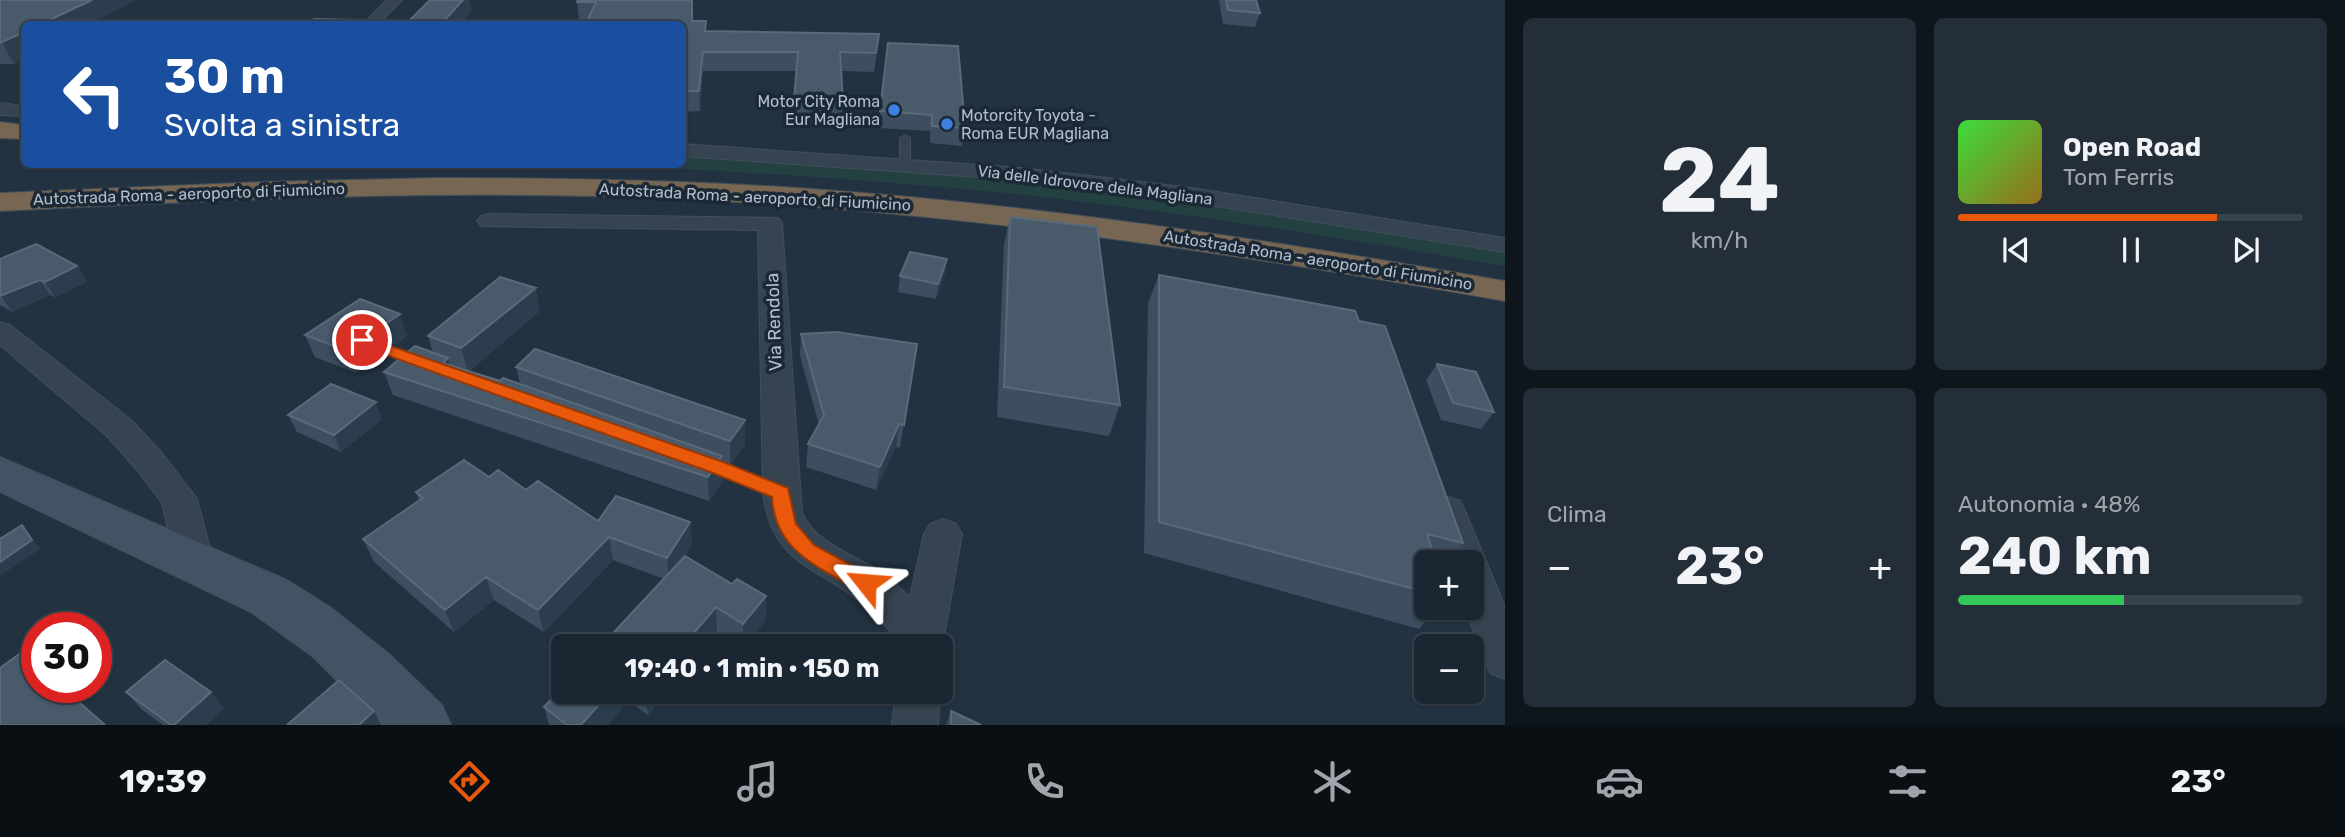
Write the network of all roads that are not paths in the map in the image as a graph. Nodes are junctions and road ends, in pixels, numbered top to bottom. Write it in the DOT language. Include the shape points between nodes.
graph roads {
  1 [pos="395,0"];
  2 [pos="373,21"];
  3 [pos="0,109"];
  4 [pos="21,111"];
  5 [pos="0,130"];
  6 [pos="21,132"];
  7 [pos="905,138"];
  8 [pos="686,150"];
  9 [pos="905,165"];
  10 [pos="602,168"];
  11 [pos="772,182"];
  12 [pos="0,189"];
  13 [pos="0,202"];
  14 [pos="489,221"];
  15 [pos="1505,245"];
  16 [pos="1505,275"];
  17 [pos="1505,290"];
  18 [pos="0,331"];
  19 [pos="362,340"];
  20 [pos="438,368"];
  21 [pos="694,459"];
  22 [pos="0,473"];
  23 [pos="1437,486"];
  24 [pos="781,493"];
  25 [pos="943,534"];
  26 [pos="1462,550"];
  27 [pos="195,565"];
  28 [pos="1484,606"];
  29 [pos="915,634"];
  30 [pos="922,634"];
  31 [pos="1505,659"];
  32 [pos="917,704"];
  33 [pos="421,725"];
  34 [pos="915,725"];
  1 -- 2 [label="street"];
  3 -- 4 [label="street"];
  5 -- 6 [label="highway"];
  7 -- 9 [label="lane"];
  8 -- 9 [label="street, Via delle Idrovore della Magliana"];
  9 -- 15 [label="street, Via delle Idrovore della Magliana" via="1137,188"];
  10 -- 11 [label="highway"];
  11 -- 12 [label="highway, Autostrada Roma - aeroporto di Fiumicino" via="432,173"];
  11 -- 16 [label="highway, Autostrada Roma - aeroporto di Fiumicino" via="1097,212"];
  13 -- 17 [label="highway, Autostrada Roma - aeroporto di Fiumicino" via="427,186 729,193 1082,224 1291,253"];
  14 -- 24 [label="street, Via Rendola" via="770,223"];
  18 -- 27 [label="street" via="119,428 150,462 179,499"];
  19 -- 20 [label="lane"];
  21 -- 24 [label="lane"];
  22 -- 27 [label="main road"];
  23 -- 26 [label="street"];
  24 -- 29 [label="street, Via Rendola" via="788,527 807,551 866,583"];
  25 -- 30 [label="street"];
  27 -- 33 [label="main road" via="269,596 305,617 355,658"];
  28 -- 31 [label="street"];
  32 -- 34 [label="street"];
}
